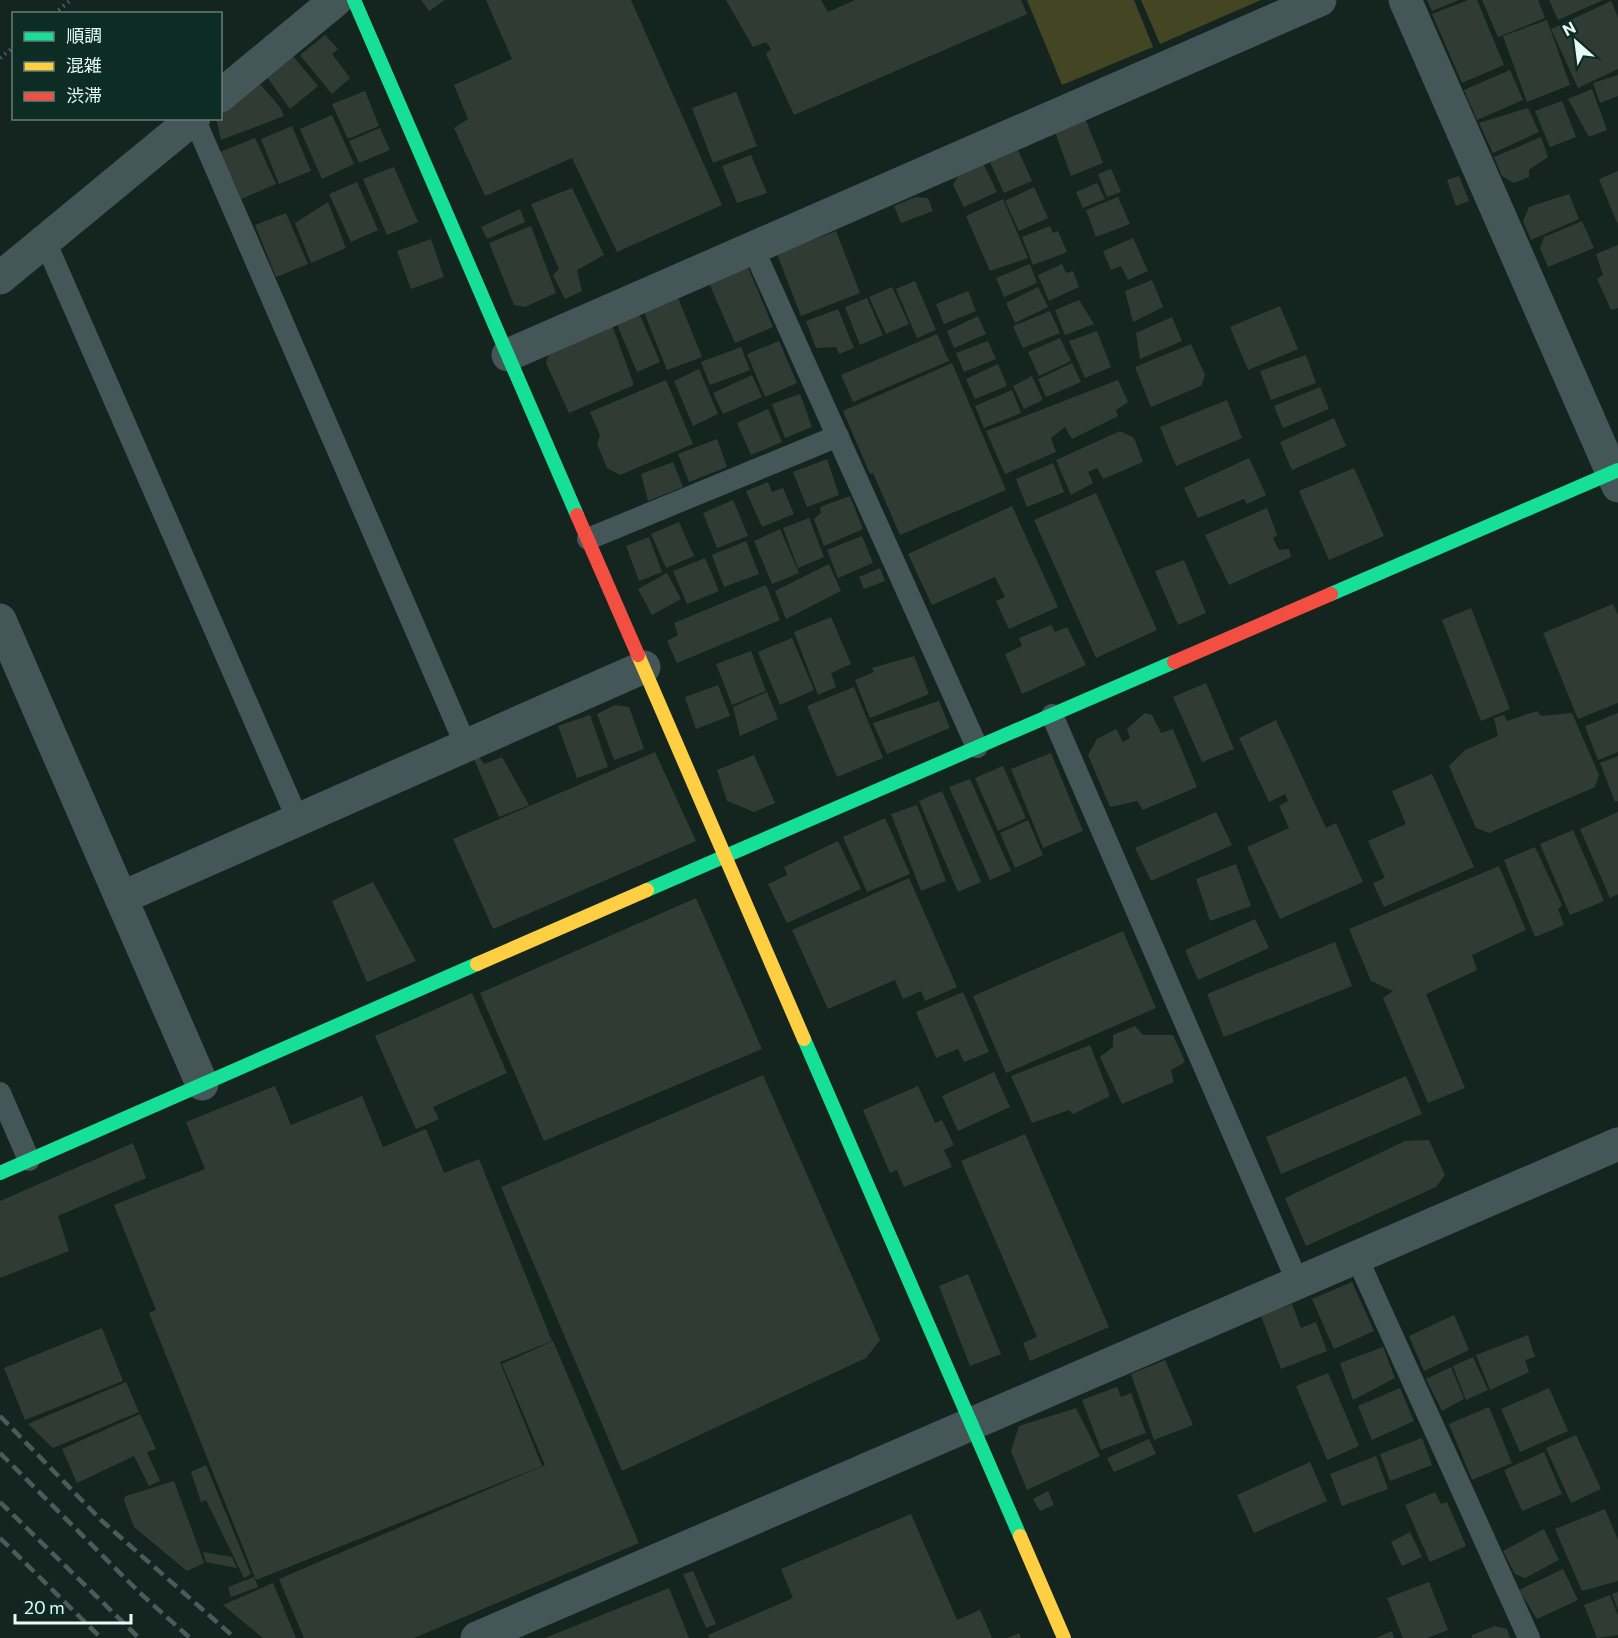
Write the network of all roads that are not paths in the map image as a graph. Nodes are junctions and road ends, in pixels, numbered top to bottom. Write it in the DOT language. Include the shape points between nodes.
graph roads {
  1 [pos="336,0"];
  2 [pos="354,0"];
  3 [pos="1320,0"];
  4 [pos="1405,0"];
  5 [pos="222,94"];
  6 [pos="192,120"];
  7 [pos="195,120"];
  8 [pos="45,241"];
  9 [pos="753,248"];
  10 [pos="0,279"];
  11 [pos="508,355"];
  12 [pos="838,436"];
  13 [pos="1616,476"];
  14 [pos="588,539"];
  15 [pos="0,621"];
  16 [pos="644,667"];
  17 [pos="1052,715"];
  18 [pos="466,746"];
  19 [pos="977,747"];
  20 [pos="298,820"];
  21 [pos="726,855"];
  22 [pos="122,898"];
  23 [pos="202,1084"];
  24 [pos="0,1093"];
  25 [pos="1618,1144"];
  26 [pos="29,1160"];
  27 [pos="0,1173"];
  28 [pos="1357,1258"];
  29 [pos="1298,1283"];
  30 [pos="971,1425"];
  31 [pos="477,1638"];
  32 [pos="1064,1638"];
  33 [pos="1529,1638"];
  1 -- 5 [label="street"];
  2 -- 11 [label="street"];
  3 -- 9 [label="street"];
  4 -- 13 [label="street"];
  6 -- 8 [label="street"];
  7 -- 18 [label="lane"];
  8 -- 10 [label="street"];
  8 -- 20 [label="lane"];
  9 -- 11 [label="street"];
  9 -- 12 [label="lane"];
  11 -- 14 [label="street"];
  12 -- 14 [label="lane"];
  12 -- 19 [label="lane"];
  13 -- 17 [label="street"];
  14 -- 16 [label="street"];
  15 -- 22 [label="street"];
  16 -- 18 [label="street"];
  16 -- 21 [label="street"];
  17 -- 19 [label="street"];
  17 -- 29 [label="lane"];
  18 -- 20 [label="street"];
  19 -- 21 [label="street"];
  20 -- 22 [label="street"];
  21 -- 23 [label="street"];
  21 -- 30 [label="street"];
  22 -- 23 [label="street"];
  23 -- 26 [label="street"];
  24 -- 26 [label="lane"];
  25 -- 28 [label="street"];
  26 -- 27 [label="street"];
  28 -- 29 [label="street"];
  28 -- 33 [label="lane"];
  29 -- 30 [label="street"];
  30 -- 31 [label="street"];
  30 -- 32 [label="street"];
}
